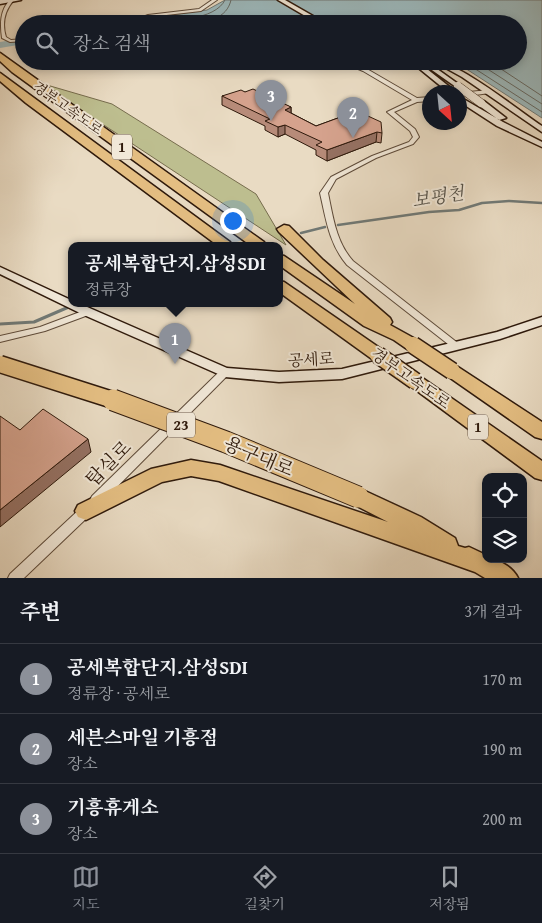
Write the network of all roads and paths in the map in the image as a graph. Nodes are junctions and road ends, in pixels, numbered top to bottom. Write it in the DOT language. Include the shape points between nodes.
graph roads {
  1 [pos="18,0"];
  2 [pos="214,0"];
  3 [pos="281,0"];
  4 [pos="11,1"];
  5 [pos="0,2"];
  6 [pos="157,15"];
  7 [pos="308,15"];
  8 [pos="15,41"];
  9 [pos="0,56"];
  10 [pos="15,65"];
  11 [pos="15,70"];
  12 [pos="15,70"];
  13 [pos="24,70"];
  14 [pos="366,70"];
  15 [pos="425,70"];
  16 [pos="434,70"];
  17 [pos="453,70"];
  18 [pos="0,76"];
  19 [pos="34,76"];
  20 [pos="443,85"];
  21 [pos="488,92"];
  22 [pos="467,96"];
  23 [pos="416,100"];
  24 [pos="422,100"];
  25 [pos="467,102"];
  26 [pos="542,130"];
  27 [pos="542,140"];
  28 [pos="542,145"];
  29 [pos="290,232"];
  30 [pos="221,242"];
  31 [pos="255,242"];
  32 [pos="283,262"];
  33 [pos="0,270"];
  34 [pos="283,288"];
  35 [pos="68,303"];
  36 [pos="76,307"];
  37 [pos="85,311"];
  38 [pos="542,322"];
  39 [pos="0,340"];
  40 [pos="406,341"];
  41 [pos="456,346"];
  42 [pos="0,364"];
  43 [pos="225,372"];
  44 [pos="542,432"];
  45 [pos="542,472"];
  46 [pos="86,511"];
  47 [pos="478,563"];
  48 [pos="15,578"];
  49 [pos="506,578"];
  1 -- 4 [label="main road"];
  2 -- 6 [label="street" via="200,10"];
  3 -- 7 [label="main road"];
  4 -- 5 [label="main road"];
  4 -- 8 [label="street" via="1,18 1,32 4,38"];
  9 -- 10 [label="highway"];
  9 -- 12 [label="highway, 경부고속도로 / 1"];
  11 -- 31 [label="highway, 경부고속도로 / 1"];
  13 -- 19 [label="highway"];
  14 -- 23 [label="street"];
  15 -- 20 [label="main road"];
  16 -- 27 [label="main road, bridge"];
  17 -- 21 [label="main road"];
  18 -- 30 [label="highway, 경부고속도로 / 1" via="29,101"];
  21 -- 22 [label="street"];
  21 -- 26 [label="main road"];
  23 -- 24 [label="street"];
  23 -- 41 [label="street" via="390,112 413,130 416,137 411,143 333,178 324,193 336,246 341,254"];
  25 -- 28 [label="main road" via="500,124"];
  29 -- 40 [label="highway"];
  32 -- 40 [label="highway, 경부고속도로 / 1" via="370,322"];
  33 -- 35 [label="main road, 공세로"];
  34 -- 45 [label="highway, 경부고속도로 / 1, bridge"];
  36 -- 37 [label="main road, 공세로"];
  37 -- 39 [label="street" via="42,329"];
  37 -- 43 [label="main road, 공세로"];
  38 -- 41 [label="main road, 공세로"];
  40 -- 44 [label="highway, 경부고속도로 / 1, bridge"];
  41 -- 43 [label="main road, 공세로" via="342,374 279,378"];
  42 -- 47 [label="highway, 용구대로 / 23, bridge" via="220,440 358,497 413,524"];
  43 -- 46 [label="street, 탑실로"];
  46 -- 47 [label="highway" via="158,474 191,468 220,473"];
  46 -- 48 [label="street, 탑실로"];
  47 -- 49 [label="highway, 용구대로 / 23"];
}
